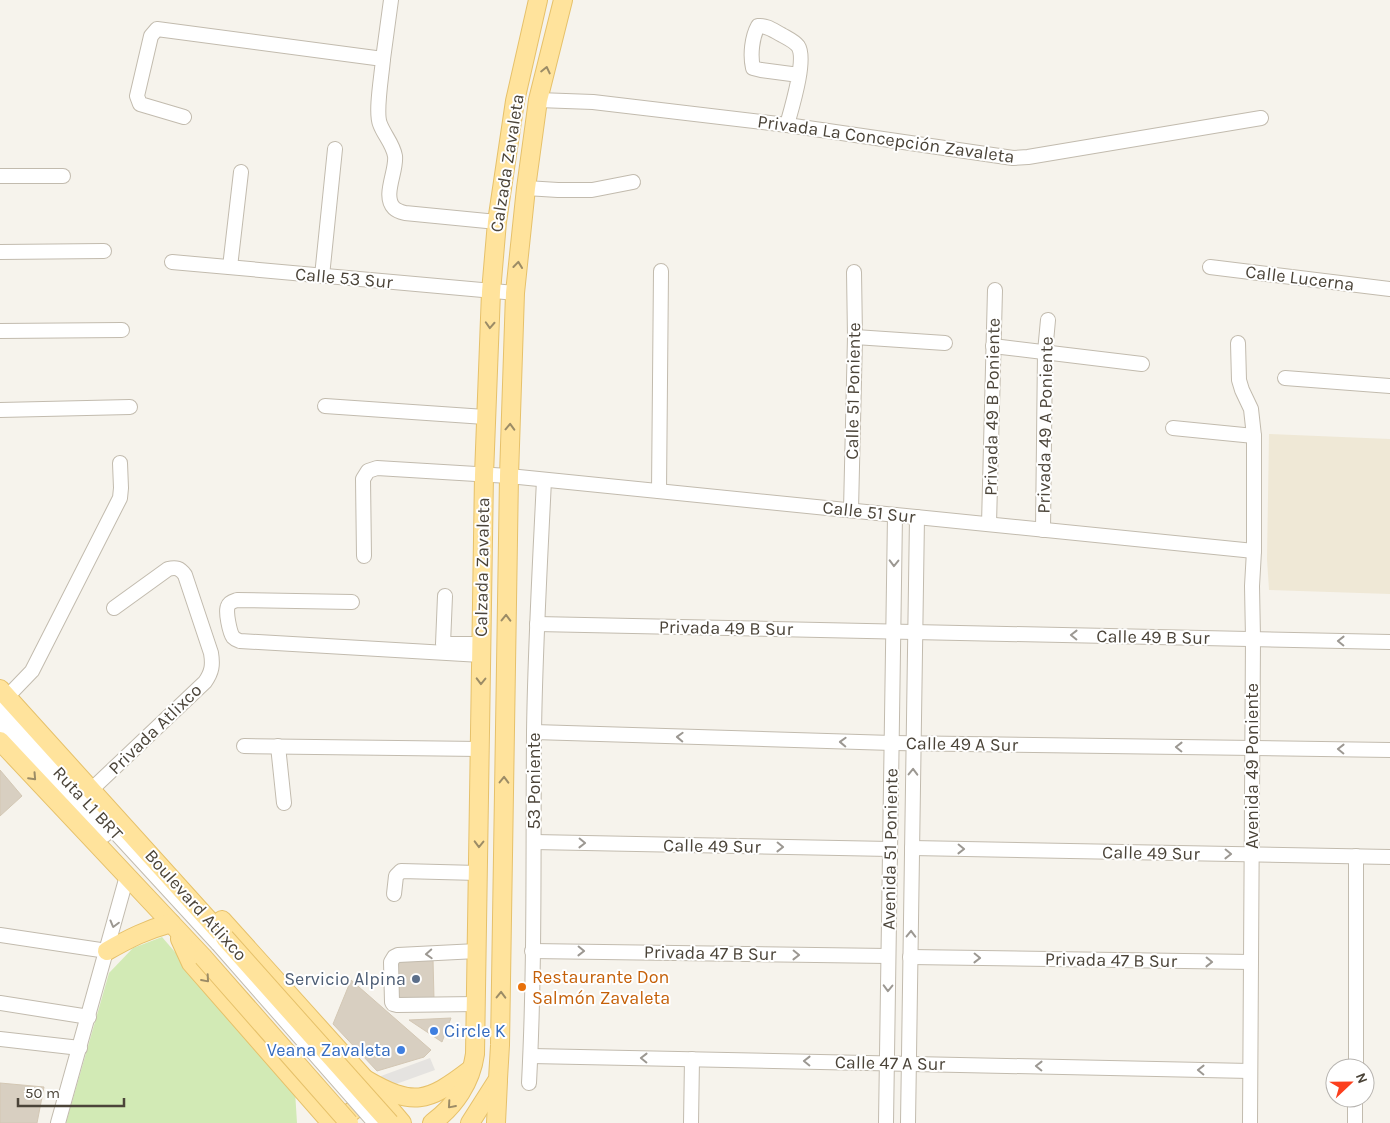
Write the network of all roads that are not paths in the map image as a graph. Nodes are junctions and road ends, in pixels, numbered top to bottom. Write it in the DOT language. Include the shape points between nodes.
graph roads {
  1 [pos="391,0"];
  2 [pos="563,0"];
  3 [pos="536,1"];
  4 [pos="383,59"];
  5 [pos="799,75"];
  6 [pos="538,100"];
  7 [pos="184,116"];
  8 [pos="1261,118"];
  9 [pos="787,125"];
  10 [pos="335,149"];
  11 [pos="241,172"];
  12 [pos="0,176"];
  13 [pos="63,176"];
  14 [pos="633,182"];
  15 [pos="526,188"];
  16 [pos="497,222"];
  17 [pos="104,251"];
  18 [pos="0,252"];
  19 [pos="172,262"];
  20 [pos="230,267"];
  21 [pos="1210,267"];
  22 [pos="661,271"];
  23 [pos="854,272"];
  24 [pos="322,276"];
  25 [pos="1390,289"];
  26 [pos="995,290"];
  27 [pos="491,292"];
  28 [pos="515,293"];
  29 [pos="1048,320"];
  30 [pos="122,330"];
  31 [pos="0,331"];
  32 [pos="855,337"];
  33 [pos="945,343"];
  34 [pos="1238,343"];
  35 [pos="993,346"];
  36 [pos="1045,352"];
  37 [pos="1142,364"];
  38 [pos="1285,378"];
  39 [pos="1390,386"];
  40 [pos="325,406"];
  41 [pos="130,408"];
  42 [pos="0,410"];
  43 [pos="485,418"];
  44 [pos="1173,428"];
  45 [pos="1254,436"];
  46 [pos="120,463"];
  47 [pos="484,475"];
  48 [pos="508,476"];
  49 [pos="544,480"];
  50 [pos="659,490"];
  51 [pos="851,510"];
  52 [pos="895,514"];
  53 [pos="917,517"];
  54 [pos="989,524"];
  55 [pos="1043,530"];
  56 [pos="1254,551"];
  57 [pos="364,556"];
  58 [pos="445,596"];
  59 [pos="352,602"];
  60 [pos="114,608"];
  61 [pos="537,624"];
  62 [pos="894,632"];
  63 [pos="915,632"];
  64 [pos="1253,638"];
  65 [pos="1390,642"];
  66 [pos="443,649"];
  67 [pos="481,650"];
  68 [pos="2,698"];
  69 [pos="0,722"];
  70 [pos="534,732"];
  71 [pos="892,743"];
  72 [pos="914,743"];
  73 [pos="244,746"];
  74 [pos="278,746"];
  75 [pos="2,748"];
  76 [pos="1252,748"];
  77 [pos="480,749"];
  78 [pos="1390,750"];
  79 [pos="91,790"];
  80 [pos="284,803"];
  81 [pos="534,842"];
  82 [pos="912,848"];
  83 [pos="890,849"];
  84 [pos="1252,854"];
  85 [pos="1356,856"];
  86 [pos="1390,857"];
  87 [pos="478,873"];
  88 [pos="127,876"];
  89 [pos="394,894"];
  90 [pos="188,898"];
  91 [pos="172,923"];
  92 [pos="0,935"];
  93 [pos="214,947"];
  94 [pos="532,950"];
  95 [pos="107,951"];
  96 [pos="477,951"];
  97 [pos="888,956"];
  98 [pos="910,957"];
  99 [pos="1251,962"];
  100 [pos="0,1004"];
  101 [pos="477,1004"];
  102 [pos="89,1017"];
  103 [pos="0,1039"];
  104 [pos="80,1048"];
  105 [pos="530,1056"];
  106 [pos="1356,1058"];
  107 [pos="692,1059"];
  108 [pos="887,1063"];
  109 [pos="909,1063"];
  110 [pos="471,1070"];
  111 [pos="1250,1070"];
  112 [pos="366,1079"];
  113 [pos="498,1079"];
  114 [pos="529,1082"];
  115 [pos="1356,1108"];
  116 [pos="321,1119"];
  117 [pos="58,1123"];
  118 [pos="349,1123"];
  119 [pos="363,1123"];
  120 [pos="375,1123"];
  121 [pos="390,1123"];
  122 [pos="402,1123"];
  123 [pos="432,1123"];
  124 [pos="470,1123"];
  125 [pos="496,1123"];
  126 [pos="690,1123"];
  127 [pos="886,1123"];
  128 [pos="908,1123"];
  129 [pos="1250,1123"];
  130 [pos="1355,1123"];
  1 -- 4 [label="street"];
  6 -- 2 [label="main road, Calzada Zavaleta, one-way"];
  3 -- 16 [label="main road, Calzada Zavaleta" via="515,101"];
  4 -- 7 [label="street" via="157,29 151,36 137,96 140,104"];
  4 -- 16 [label="street" via="378,115 395,157 389,193 395,209 405,213"];
  5 -- 9 [label="street"];
  6 -- 9 [label="street, Privada La Concepción Zavaleta" via="593,102"];
  6 -- 15 [label="main road, Calzada Zavaleta"];
  8 -- 9 [label="street, Privada La Concepción Zavaleta" via="1013,158"];
  10 -- 24 [label="street"];
  11 -- 20 [label="street"];
  12 -- 13 [label="street"];
  14 -- 15 [label="street" via="592,190"];
  28 -- 15 [label="main road, Calzada Zavaleta, one-way"];
  16 -- 27 [label="main road, Calzada Zavaleta"];
  17 -- 18 [label="street"];
  19 -- 20 [label="street, Calle 53 Sur"];
  20 -- 24 [label="street, Calle 53 Sur"];
  21 -- 25 [label="street, Calle Lucerna"];
  22 -- 50 [label="street"];
  23 -- 32 [label="street, Calle 51 Poniente"];
  24 -- 27 [label="street, Calle 53 Sur"];
  26 -- 35 [label="street, Privada 49 B Poniente"];
  27 -- 28 [label="street, Calle 53 Sur"];
  27 -- 43 [label="main road, Calzada Zavaleta, one-way"];
  48 -- 28 [label="main road, Calzada Zavaleta, one-way"];
  29 -- 36 [label="street, Privada 49 A Poniente"];
  30 -- 31 [label="street"];
  32 -- 33 [label="street"];
  32 -- 51 [label="street, Calle 51 Poniente"];
  34 -- 45 [label="street, Avenida 49 Poniente" via="1239,380 1251,409"];
  35 -- 36 [label="street"];
  35 -- 54 [label="street, Privada 49 B Poniente"];
  36 -- 37 [label="street"];
  36 -- 55 [label="street, Privada 49 A Poniente"];
  38 -- 39 [label="street"];
  40 -- 43 [label="street"];
  41 -- 42 [label="street"];
  43 -- 47 [label="main road, Calzada Zavaleta"];
  44 -- 45 [label="street"];
  45 -- 56 [label="street, Avenida 49 Poniente"];
  46 -- 68 [label="street" via="120,498 32,670"];
  47 -- 48 [label="street, Calle 51 Sur"];
  47 -- 57 [label="street, Calle 51 Sur" via="377,468 368,471 363,479"];
  47 -- 67 [label="main road, Calzada Zavaleta"];
  48 -- 49 [label="street, Calle 51 Sur"];
  113 -- 48 [label="main road, Calzada Zavaleta, one-way"];
  49 -- 50 [label="street, Calle 51 Sur"];
  49 -- 61 [label="street, 53 Poniente"];
  50 -- 51 [label="street, Calle 51 Sur"];
  51 -- 52 [label="street, Calle 51 Sur"];
  52 -- 53 [label="street, Calle 51 Sur"];
  52 -- 62 [label="street, Avenida 51 Poniente, one-way"];
  53 -- 54 [label="street, Calle 51 Sur"];
  53 -- 63 [label="street, Avenida 51 Poniente"];
  54 -- 55 [label="street, Calle 51 Sur"];
  55 -- 56 [label="street, Calle 51 Sur"];
  56 -- 64 [label="street, Avenida 49 Poniente"];
  58 -- 66 [label="street"];
  59 -- 66 [label="street" via="237,600 231,601 227,612 232,636 240,641"];
  60 -- 79 [label="street, Privada Atlixco" via="168,569 181,569 213,663 205,682"];
  61 -- 62 [label="street, Privada 49 B Sur"];
  61 -- 70 [label="street, 53 Poniente"];
  62 -- 63 [label="street, Privada 49 B Sur"];
  62 -- 71 [label="street, Avenida 51 Poniente"];
  64 -- 63 [label="street, Calle 49 B Sur, one-way"];
  63 -- 72 [label="street, Avenida 51 Poniente"];
  65 -- 64 [label="street, Calle 49 B Sur, one-way"];
  64 -- 76 [label="street, Avenida 49 Poniente"];
  66 -- 67 [label="street"];
  67 -- 77 [label="main road, Calzada Zavaleta, one-way"];
  68 -- 79 [label="main road, Boulevard Atlixco"];
  68 -- 93 [label="street, Ruta L1 BRT"];
  69 -- 93 [label="street, Ruta L1 BRT"];
  71 -- 70 [label="street, Calle 49 A Sur, one-way"];
  70 -- 81 [label="street, 53 Poniente"];
  71 -- 72 [label="street, Calle 49 A Sur"];
  71 -- 83 [label="street, Avenida 51 Poniente"];
  76 -- 72 [label="street, Calle 49 A Sur, one-way"];
  82 -- 72 [label="street, Avenida 51 Poniente, one-way"];
  73 -- 74 [label="street"];
  74 -- 77 [label="street"];
  74 -- 80 [label="street"];
  75 -- 88 [label="main road, Boulevard Atlixco, one-way"];
  78 -- 76 [label="street, Calle 49 A Sur, one-way"];
  76 -- 84 [label="street, Avenida 49 Poniente"];
  77 -- 87 [label="main road, Calzada Zavaleta, one-way"];
  79 -- 90 [label="main road, Boulevard Atlixco"];
  81 -- 83 [label="street, Calle 49 Sur, one-way"];
  81 -- 94 [label="street, 53 Poniente"];
  82 -- 84 [label="street, Calle 49 Sur, one-way"];
  98 -- 82 [label="street, Avenida 51 Poniente, one-way"];
  83 -- 97 [label="street, Avenida 51 Poniente"];
  84 -- 85 [label="street, Calle 49 Sur"];
  84 -- 99 [label="street, Avenida 49 Poniente"];
  85 -- 86 [label="street, Calle 49 Sur"];
  85 -- 106 [label="street"];
  87 -- 89 [label="street" via="401,871 396,876"];
  87 -- 96 [label="main road, Calzada Zavaleta"];
  88 -- 91 [label="main road, Boulevard Atlixco"];
  88 -- 95 [label="street, one-way"];
  90 -- 93 [label="main road, Boulevard Atlixco"];
  90 -- 112 [label="main road" via="219,917"];
  91 -- 93 [label="main road, Boulevard Atlixco"];
  91 -- 95 [label="main road" via="150,929"];
  91 -- 116 [label="main road, one-way" via="192,963"];
  92 -- 95 [label="street"];
  93 -- 118 [label="main road, Boulevard Atlixco, bridge"];
  93 -- 119 [label="street, Ruta L1 BRT"];
  93 -- 120 [label="street, Ruta L1 BRT, bridge"];
  93 -- 121 [label="main road, Boulevard Atlixco, bridge"];
  94 -- 97 [label="street, Privada 47 B Sur, one-way"];
  94 -- 105 [label="street, 53 Poniente"];
  95 -- 102 [label="street"];
  96 -- 101 [label="main road, Calzada Zavaleta"];
  96 -- 101 [label="street, one-way" via="398,955 391,962 393,1004"];
  97 -- 108 [label="street, Avenida 51 Poniente, one-way"];
  98 -- 99 [label="street, Privada 47 B Sur, one-way"];
  98 -- 109 [label="street, Avenida 51 Poniente"];
  99 -- 111 [label="street, Avenida 49 Poniente"];
  100 -- 102 [label="street"];
  101 -- 110 [label="main road, Calzada Zavaleta" via="476,1046"];
  102 -- 104 [label="street"];
  103 -- 104 [label="street"];
  104 -- 117 [label="street"];
  107 -- 105 [label="street, Calle 47 A Sur, one-way"];
  105 -- 114 [label="street, 53 Poniente"];
  108 -- 107 [label="street, Calle 47 A Sur, one-way"];
  107 -- 126 [label="street"];
  108 -- 109 [label="street, Calle 47 A Sur"];
  108 -- 127 [label="street, Avenida 51 Poniente"];
  111 -- 109 [label="street, Calle 47 A Sur, one-way"];
  109 -- 128 [label="street, Avenida 51 Poniente"];
  110 -- 112 [label="main road" via="445,1089 418,1098 401,1097"];
  110 -- 123 [label="main road, Calzada Zavaleta, one-way" via="456,1099"];
  111 -- 129 [label="street, Avenida 49 Poniente"];
  112 -- 116 [label="main road" via="362,1099 349,1114"];
  112 -- 122 [label="main road"];
  113 -- 124 [label="main road, Calzada Zavaleta"];
  113 -- 125 [label="main road"];
  115 -- 130 [label="street"];
}
